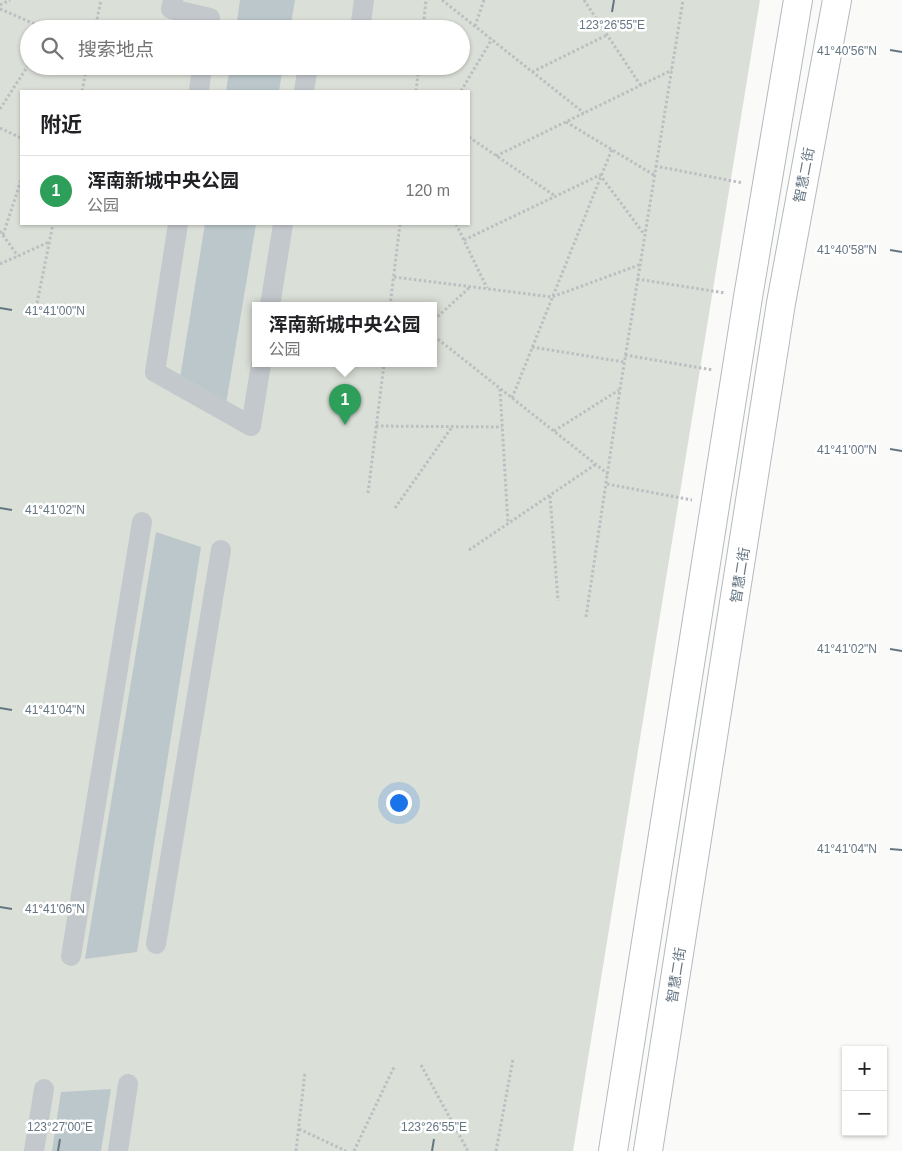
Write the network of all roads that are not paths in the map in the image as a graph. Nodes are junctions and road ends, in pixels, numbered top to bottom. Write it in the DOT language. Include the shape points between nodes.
graph roads {
  1 [pos="173,0"];
  2 [pos="364,0"];
  3 [pos="798,0"];
  4 [pos="837,0"];
  5 [pos="210,20"];
  6 [pos="361,20"];
  7 [pos="201,75"];
  8 [pos="307,75"];
  9 [pos="199,90"];
  10 [pos="304,90"];
  11 [pos="178,225"];
  12 [pos="283,225"];
  13 [pos="271,302"];
  14 [pos="261,367"];
  15 [pos="142,522"];
  16 [pos="221,550"];
  17 [pos="156,944"];
  18 [pos="71,956"];
  19 [pos="128,1084"];
  20 [pos="44,1089"];
  21 [pos="34,1151"];
  22 [pos="118,1151"];
  23 [pos="613,1151"];
  24 [pos="648,1151"];
  1 -- 5 [label="street" via="171,8"];
  2 -- 6 [label="street"];
  3 -- 23 [label="main road"];
  4 -- 24 [label="main road, 智慧二街" via="780,312"];
  7 -- 9 [label="street"];
  8 -- 10 [label="street"];
  11 -- 14 [label="street" via="155,372 251,426"];
  12 -- 13 [label="street"];
  15 -- 18 [label="street"];
  16 -- 17 [label="street"];
  19 -- 22 [label="street"];
  20 -- 21 [label="street"];
}
